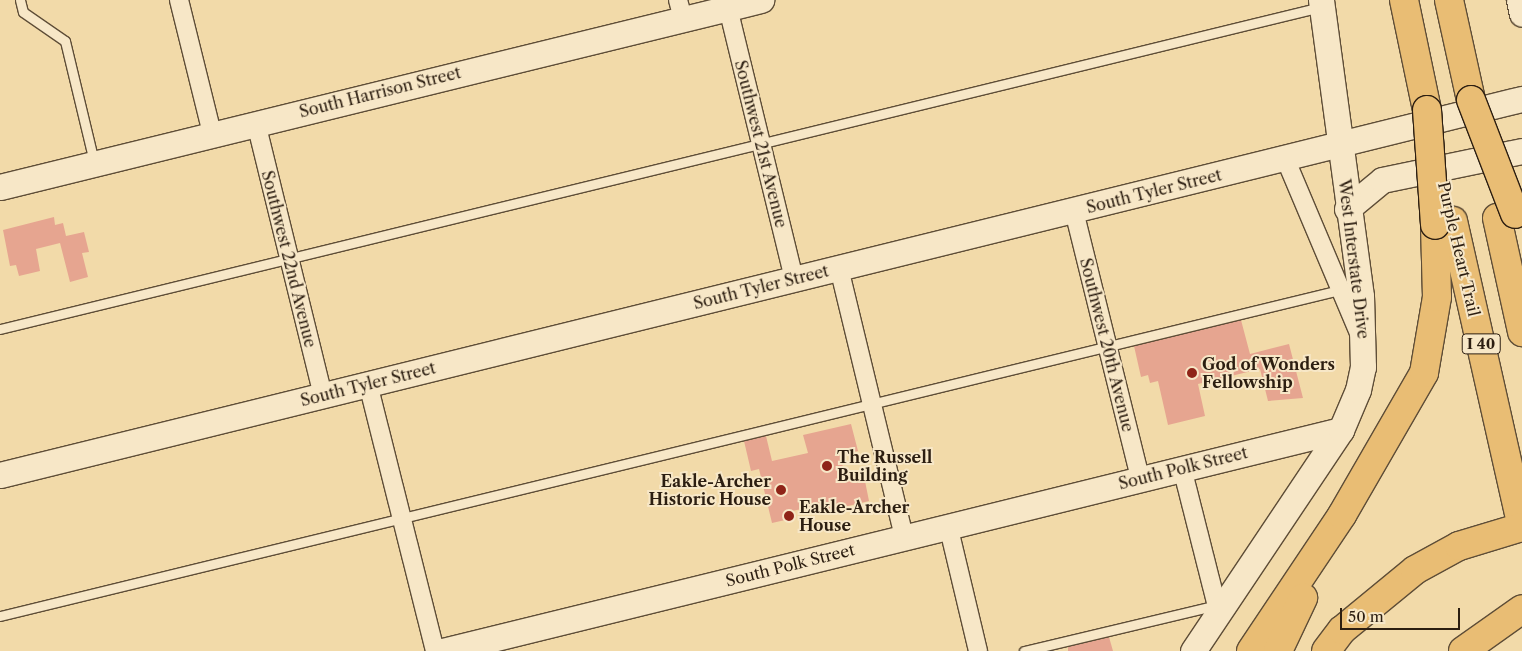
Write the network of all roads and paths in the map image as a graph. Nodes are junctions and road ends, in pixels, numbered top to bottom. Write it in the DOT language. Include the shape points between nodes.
graph roads {
  1 [pos="20,0"];
  2 [pos="179,0"];
  3 [pos="761,0"];
  4 [pos="1404,0"];
  5 [pos="1449,0"];
  6 [pos="1519,0"];
  7 [pos="1322,3"];
  8 [pos="728,8"];
  9 [pos="681,10"];
  10 [pos="1522,14"];
  11 [pos="1522,100"];
  12 [pos="256,122"];
  13 [pos="212,133"];
  14 [pos="1340,143"];
  15 [pos="760,144"];
  16 [pos="1522,151"];
  17 [pos="1285,158"];
  18 [pos="94,162"];
  19 [pos="0,187"];
  20 [pos="1347,209"];
  21 [pos="1074,211"];
  22 [pos="1512,220"];
  23 [pos="1444,223"];
  24 [pos="290,258"];
  25 [pos="839,268"];
  26 [pos="794,279"];
  27 [pos="1340,290"];
  28 [pos="0,329"];
  29 [pos="1522,332"];
  30 [pos="1108,346"];
  31 [pos="1366,348"];
  32 [pos="368,384"];
  33 [pos="323,395"];
  34 [pos="872,404"];
  35 [pos="1341,430"];
  36 [pos="1182,468"];
  37 [pos="0,475"];
  38 [pos="1140,478"];
  39 [pos="1342,515"];
  40 [pos="402,519"];
  41 [pos="948,525"];
  42 [pos="1522,527"];
  43 [pos="904,536"];
  44 [pos="1218,609"];
  45 [pos="1522,609"];
  46 [pos="0,616"];
  47 [pos="480,647"];
  48 [pos="435,651"];
  49 [pos="443,651"];
  50 [pos="978,651"];
  51 [pos="1024,651"];
  52 [pos="1193,651"];
  53 [pos="1251,651"];
  54 [pos="1278,651"];
  55 [pos="1326,651"];
  56 [pos="1462,651"];
  1 -- 18 [label="lane" via="23,12 65,41"];
  2 -- 13 [label="street"];
  3 -- 8 [label="main road, South Harrison Street"];
  4 -- 23 [label="highway, bridge" via="1427,110"];
  5 -- 22 [label="highway, bridge" via="1471,100"];
  6 -- 10 [label="main road"];
  7 -- 14 [label="main road, West Interstate Drive"];
  7 -- 15 [label="lane"];
  8 -- 9 [label="main road, South Harrison Street"];
  8 -- 15 [label="street, Southwest 21st Avenue"];
  9 -- 12 [label="main road, South Harrison Street"];
  11 -- 14 [label="main road, South Tyler Street"];
  12 -- 13 [label="main road, South Harrison Street"];
  12 -- 24 [label="street, Southwest 22nd Avenue"];
  13 -- 18 [label="main road, South Harrison Street"];
  14 -- 17 [label="main road, South Tyler Street"];
  14 -- 20 [label="main road, West Interstate Drive"];
  15 -- 24 [label="lane"];
  15 -- 26 [label="street, Southwest 21st Avenue"];
  16 -- 20 [label="main road" via="1382,180"];
  17 -- 21 [label="main road, South Tyler Street"];
  17 -- 27 [label="street"];
  18 -- 19 [label="main road, South Harrison Street"];
  20 -- 31 [label="main road, West Interstate Drive"];
  21 -- 25 [label="main road, South Tyler Street"];
  21 -- 30 [label="street, Southwest 20th Avenue"];
  22 -- 29 [label="highway, I 40"];
  23 -- 39 [label="highway" via="1437,297 1424,373"];
  23 -- 42 [label="highway, Purple Heart Trail / I 40"];
  24 -- 28 [label="lane"];
  24 -- 33 [label="street, Southwest 22nd Avenue"];
  25 -- 26 [label="main road, South Tyler Street"];
  25 -- 34 [label="street"];
  26 -- 32 [label="main road, South Tyler Street"];
  27 -- 30 [label="lane"];
  27 -- 31 [label="street"];
  30 -- 34 [label="lane"];
  30 -- 38 [label="street, Southwest 20th Avenue"];
  31 -- 35 [label="main road, West Interstate Drive" via="1358,390"];
  32 -- 33 [label="main road, South Tyler Street"];
  32 -- 40 [label="street"];
  33 -- 37 [label="main road, South Tyler Street"];
  34 -- 40 [label="lane"];
  34 -- 43 [label="street"];
  35 -- 36 [label="main road, South Polk Street"];
  35 -- 44 [label="main road, West Interstate Drive"];
  36 -- 38 [label="main road, South Polk Street"];
  36 -- 44 [label="street"];
  38 -- 41 [label="main road, South Polk Street"];
  39 -- 53 [label="highway"];
  39 -- 54 [label="highway"];
  40 -- 46 [label="lane"];
  40 -- 48 [label="street"];
  41 -- 43 [label="main road, South Polk Street"];
  41 -- 50 [label="street"];
  42 -- 55 [label="highway" via="1459,546 1415,570 1342,630"];
  43 -- 47 [label="main road, South Polk Street"];
  44 -- 51 [label="lane"];
  44 -- 52 [label="main road, West Interstate Drive"];
  45 -- 56 [label="highway"];
  47 -- 49 [label="main road, South Polk Street"];
}
